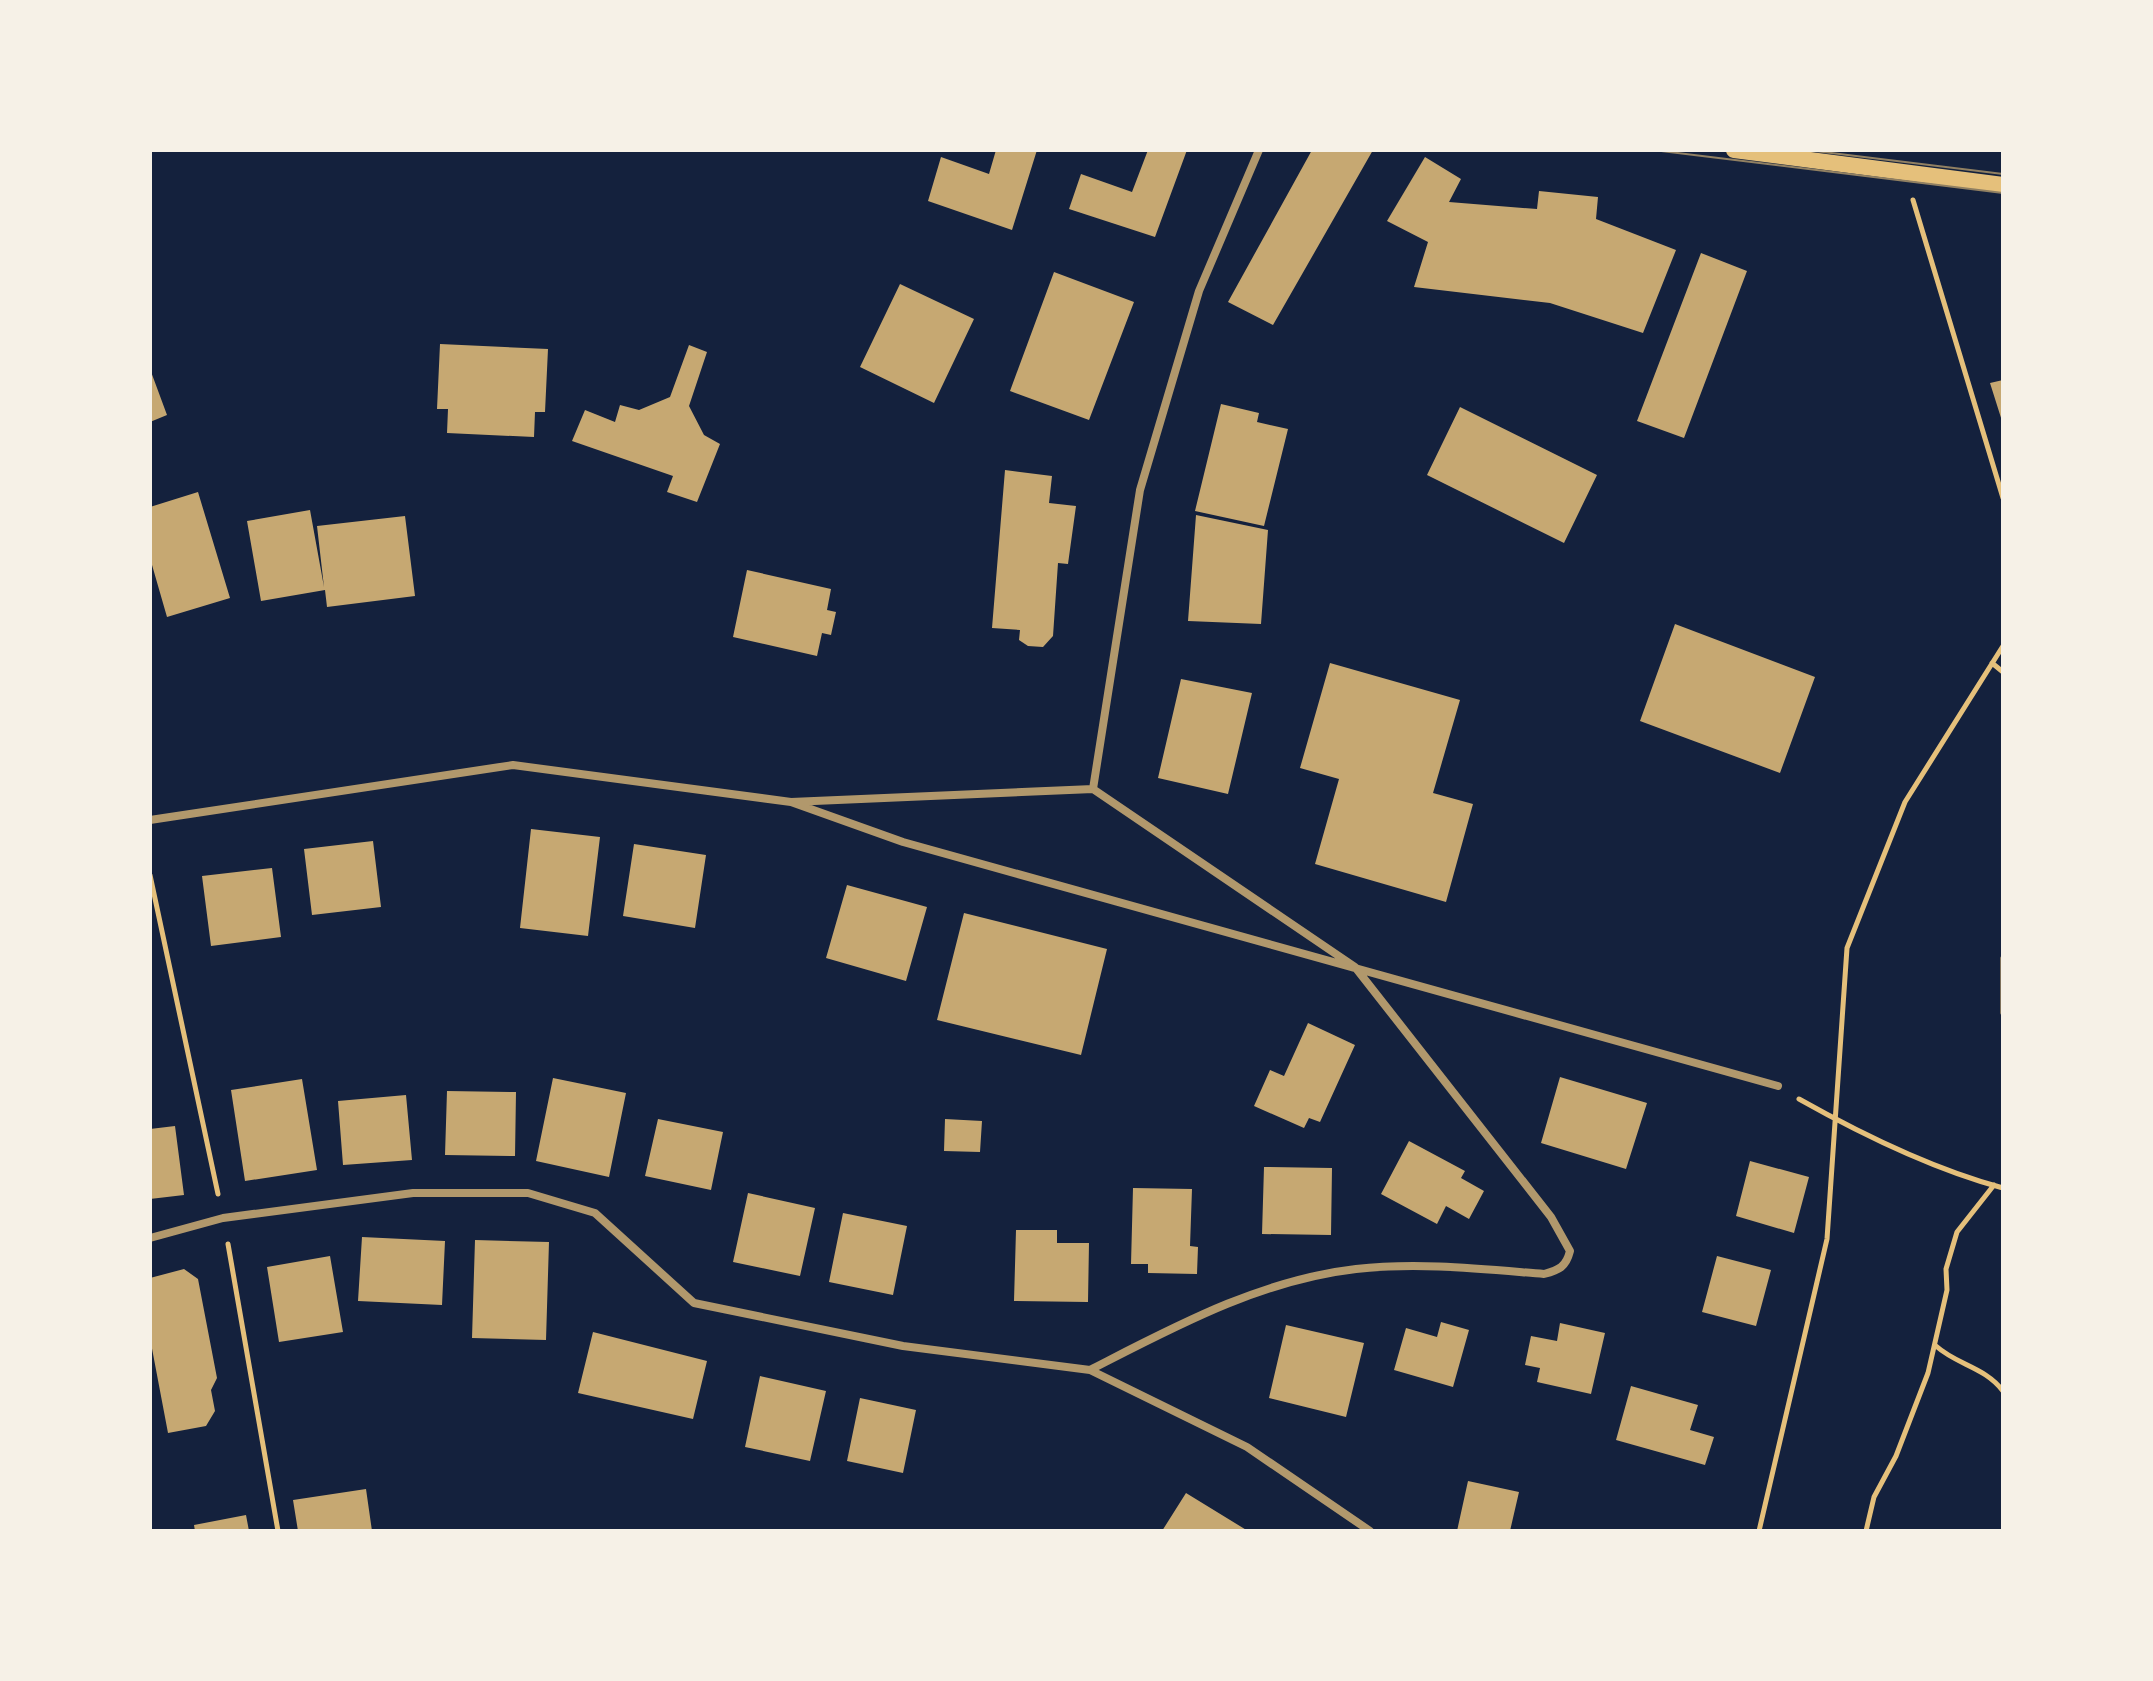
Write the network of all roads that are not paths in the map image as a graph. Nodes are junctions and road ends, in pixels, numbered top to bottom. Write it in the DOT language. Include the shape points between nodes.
graph roads {
  1 [pos="1259,150"];
  2 [pos="1734,150"];
  3 [pos="2003,185"];
  4 [pos="1093,789"];
  5 [pos="791,802"];
  6 [pos="150,820"];
  7 [pos="1355,967"];
  8 [pos="1778,1086"];
  9 [pos="150,1238"];
  10 [pos="1090,1370"];
  11 [pos="1370,1531"];
  1 -- 4 [label="street" via="1199,291 1140,490"];
  2 -- 3 [label="main road"];
  4 -- 5 [label="street"];
  4 -- 7 [label="street"];
  5 -- 6 [label="street" via="513,765"];
  5 -- 7 [label="street" via="903,842"];
  7 -- 8 [label="street"];
  7 -- 10 [label="street" via="1558,1227 1570,1251 1567,1263 1544,1274 1355,1269 1285,1283 1210,1311"];
  9 -- 10 [label="street" via="223,1218 413,1193 528,1193 595,1213 694,1303 903,1346"];
  10 -- 11 [label="street" via="1247,1447"];
}
